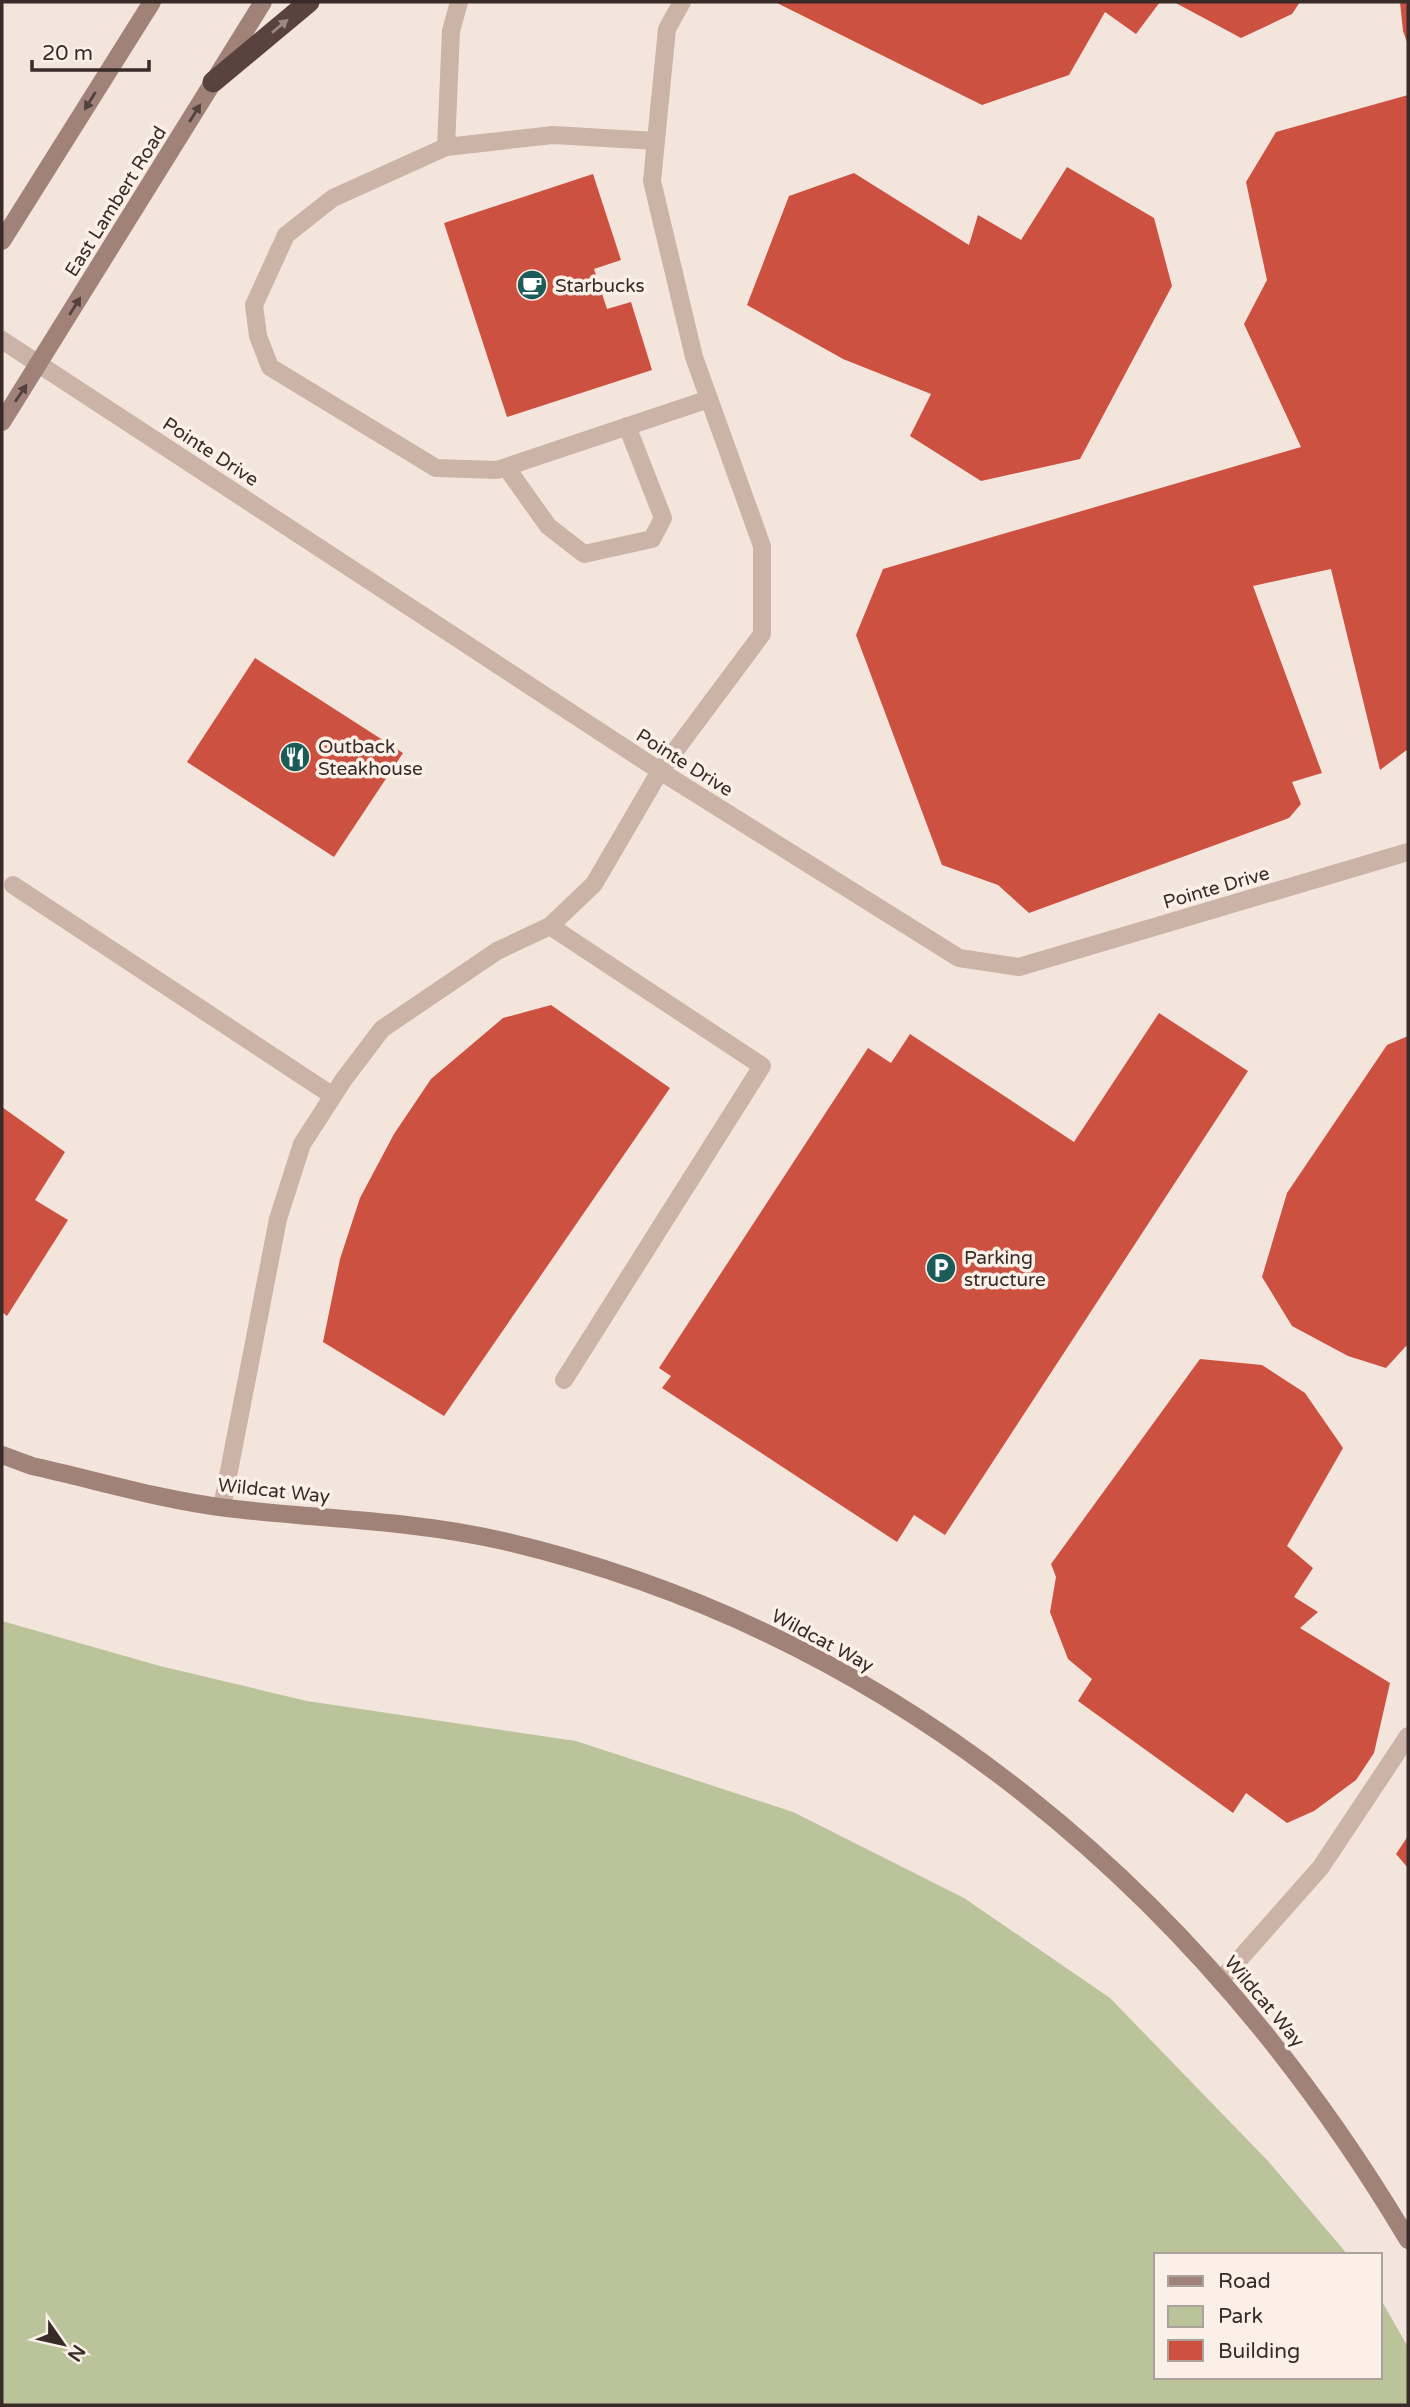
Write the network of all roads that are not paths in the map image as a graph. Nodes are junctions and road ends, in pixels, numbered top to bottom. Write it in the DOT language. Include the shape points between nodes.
graph roads {
  1 [pos="152,2"];
  2 [pos="263,2"];
  3 [pos="309,2"];
  4 [pos="459,2"];
  5 [pos="682,2"];
  6 [pos="214,82"];
  7 [pos="656,141"];
  8 [pos="446,147"];
  9 [pos="2,241"];
  10 [pos="2,340"];
  11 [pos="40,364"];
  12 [pos="709,399"];
  13 [pos="2,422"];
  14 [pos="627,426"];
  15 [pos="506,467"];
  16 [pos="660,771"];
  17 [pos="1408,852"];
  18 [pos="13,885"];
  19 [pos="550,926"];
  20 [pos="333,1096"];
  21 [pos="564,1380"];
  22 [pos="2,1455"];
  23 [pos="222,1507"];
  24 [pos="1408,1737"];
  25 [pos="1222,1980"];
  26 [pos="1408,2240"];
  1 -- 9 [label="street, one-way"];
  2 -- 6 [label="street, East Lambert Road"];
  6 -- 3 [label="highway, one-way"];
  4 -- 8 [label="street" via="451,31"];
  5 -- 7 [label="street" via="667,29"];
  11 -- 6 [label="street, East Lambert Road, one-way"];
  7 -- 8 [label="street" via="553,135"];
  7 -- 12 [label="street" via="652,181 694,357"];
  8 -- 15 [label="street" via="332,198 286,234 254,305 258,336 270,367 436,468"];
  10 -- 11 [label="street, Pointe Drive"];
  13 -- 11 [label="street, East Lambert Road, one-way"];
  11 -- 16 [label="street, Pointe Drive"];
  12 -- 14 [label="street"];
  12 -- 16 [label="street" via="762,546 762,634"];
  14 -- 15 [label="street"];
  14 -- 15 [label="street" via="663,518 652,539 584,554 548,526"];
  16 -- 17 [label="street, Pointe Drive" via="959,958 1019,967"];
  16 -- 19 [label="street" via="594,884"];
  18 -- 20 [label="street"];
  19 -- 20 [label="street" via="497,951 382,1029"];
  19 -- 21 [label="street" via="762,1066"];
  20 -- 23 [label="street" via="302,1144 278,1219"];
  22 -- 23 [label="street, Wildcat Way" via="32,1466"];
  23 -- 25 [label="street, Wildcat Way" via="401,1525 496,1540 666,1589 739,1620 900,1706 984,1763 1142,1895"];
  24 -- 25 [label="street" via="1321,1867"];
  25 -- 26 [label="street, Wildcat Way" via="1300,2075"];
}
